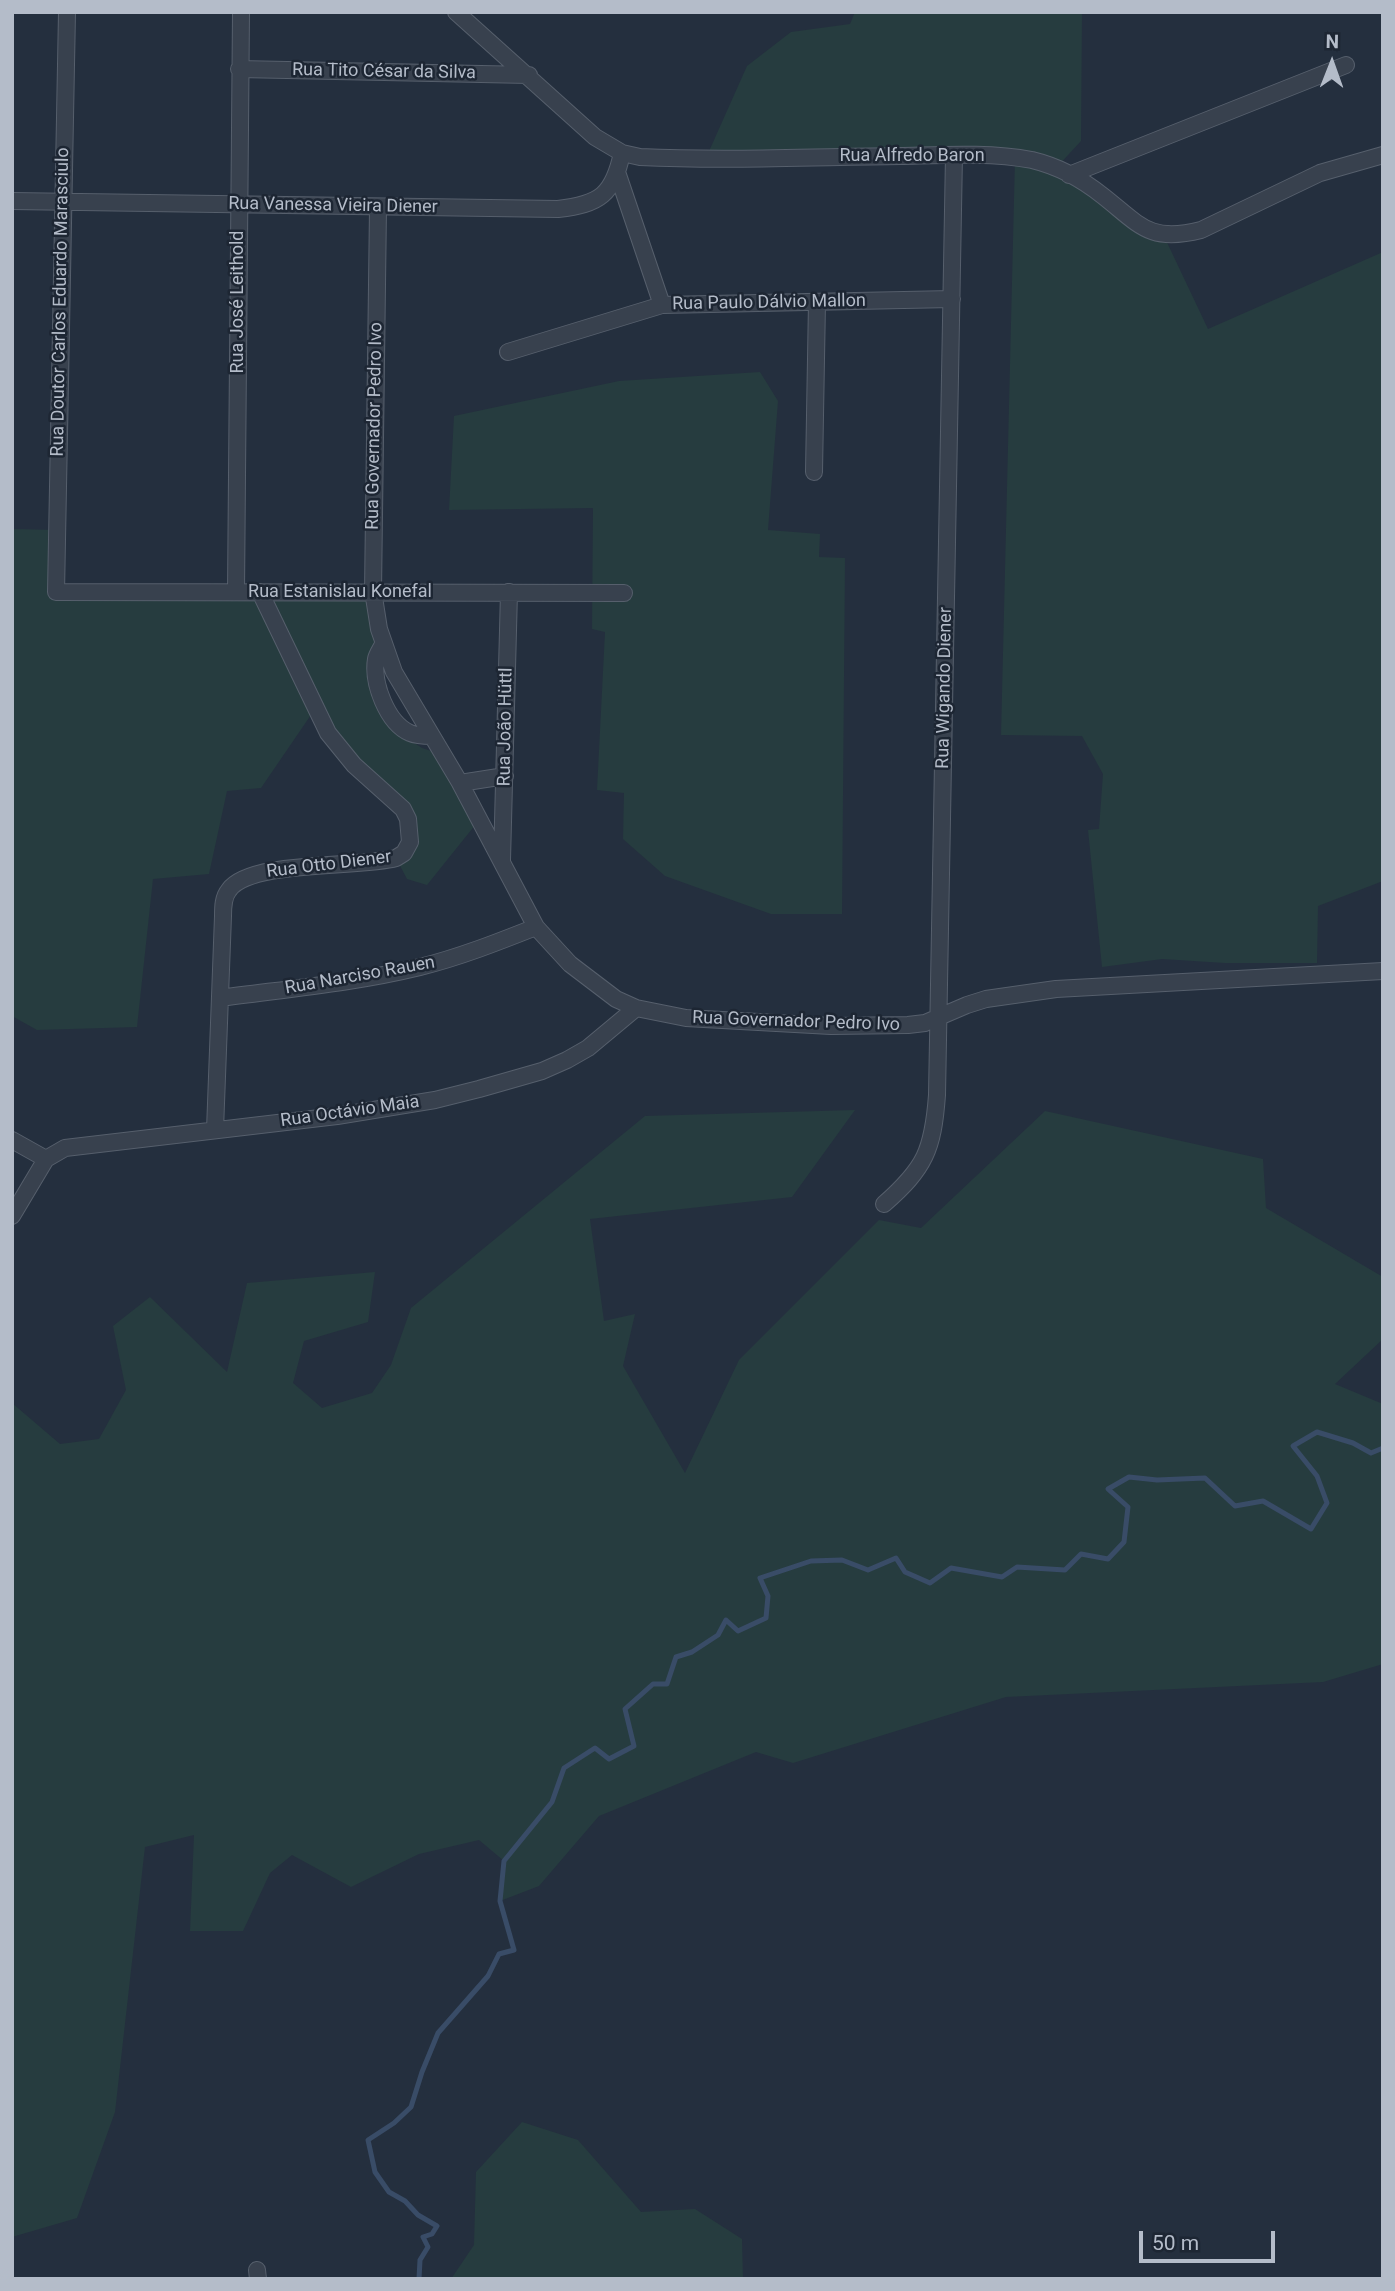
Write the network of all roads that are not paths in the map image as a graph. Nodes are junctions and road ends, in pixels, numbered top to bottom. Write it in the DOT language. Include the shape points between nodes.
graph roads {
  1 [pos="66,12"];
  2 [pos="240,12"];
  3 [pos="456,12"];
  4 [pos="1346,65"];
  5 [pos="239,69"];
  6 [pos="528,75"];
  7 [pos="622,153"];
  8 [pos="954,155"];
  9 [pos="1383,155"];
  10 [pos="618,175"];
  11 [pos="1069,175"];
  12 [pos="12,201"];
  13 [pos="63,202"];
  14 [pos="238,205"];
  15 [pos="378,208"];
  16 [pos="952,299"];
  17 [pos="817,302"];
  18 [pos="662,305"];
  19 [pos="508,352"];
  20 [pos="814,472"];
  21 [pos="373,591"];
  22 [pos="56,592"];
  23 [pos="236,592"];
  24 [pos="260,592"];
  25 [pos="509,592"];
  26 [pos="624,593"];
  27 [pos="383,644"];
  28 [pos="432,736"];
  29 [pos="505,776"];
  30 [pos="460,783"];
  31 [pos="502,863"];
  32 [pos="536,927"];
  33 [pos="1383,971"];
  34 [pos="220,998"];
  35 [pos="636,1009"];
  36 [pos="938,1017"];
  37 [pos="215,1130"];
  38 [pos="12,1140"];
  39 [pos="46,1159"];
  40 [pos="884,1204"];
  41 [pos="12,1216"];
  1 -- 13 [label="street, Rua Doutor Carlos Eduardo Marasciulo"];
  2 -- 5 [label="street, Rua José Leithold"];
  3 -- 6 [label="street, Rua Alfredo Baron"];
  4 -- 11 [label="street"];
  5 -- 6 [label="street, Rua Tito César da Silva"];
  5 -- 14 [label="street, Rua José Leithold"];
  6 -- 7 [label="street, Rua Alfredo Baron" via="595,137"];
  7 -- 8 [label="street, Rua Alfredo Baron" via="678,158"];
  7 -- 10 [label="street"];
  8 -- 11 [label="street, Rua Alfredo Baron" via="1015,157"];
  8 -- 16 [label="street, Rua Wigando Diener"];
  9 -- 11 [label="street, Rua Alfredo Baron" via="1320,173 1201,230 1180,235 1143,228"];
  10 -- 15 [label="street, Rua Vanessa Vieira Diener" via="600,197 578,207"];
  10 -- 18 [label="street"];
  12 -- 13 [label="street, Rua Vanessa Vieira Diener"];
  13 -- 14 [label="street, Rua Vanessa Vieira Diener"];
  13 -- 22 [label="street, Rua Doutor Carlos Eduardo Marasciulo"];
  14 -- 15 [label="street, Rua Vanessa Vieira Diener"];
  14 -- 23 [label="street, Rua José Leithold"];
  15 -- 21 [label="street, Rua Governador Pedro Ivo"];
  16 -- 17 [label="street, Rua Paulo Dálvio Mallon"];
  16 -- 36 [label="street, Rua Wigando Diener"];
  17 -- 18 [label="street, Rua Paulo Dálvio Mallon"];
  17 -- 20 [label="street"];
  18 -- 19 [label="street, Rua Paulo Dálvio Mallon"];
  21 -- 24 [label="street, Rua Estanislau Konefal"];
  21 -- 25 [label="street, Rua Estanislau Konefal"];
  21 -- 27 [label="street, Rua Governador Pedro Ivo"];
  22 -- 23 [label="street, Rua Estanislau Konefal"];
  23 -- 24 [label="street, Rua Estanislau Konefal"];
  24 -- 34 [label="street, Rua Otto Diener" via="328,733 354,765 402,809 411,830 410,842 396,858 271,872 250,876 229,889 223,908"];
  25 -- 26 [label="street, Rua Estanislau Konefal"];
  25 -- 29 [label="street, Rua João Hüttl"];
  27 -- 28 [label="street, Rua Governador Pedro Ivo"];
  27 -- 28 [label="street, Rua Governador Pedro Ivo" via="376,671 384,704 409,733"];
  28 -- 30 [label="street, Rua Governador Pedro Ivo"];
  29 -- 30 [label="street"];
  29 -- 31 [label="street, Rua João Hüttl"];
  30 -- 31 [label="street, Rua Governador Pedro Ivo"];
  31 -- 32 [label="street, Rua Governador Pedro Ivo"];
  32 -- 34 [label="street, Rua Narciso Rauen" via="420,967"];
  32 -- 35 [label="street, Rua Governador Pedro Ivo" via="591,981"];
  33 -- 36 [label="street, Rua Governador Pedro Ivo" via="1038,991 986,999"];
  34 -- 37 [label="street, Rua Otto Diener"];
  35 -- 36 [label="street, Rua Governador Pedro Ivo" via="686,1018 831,1026 908,1025"];
  35 -- 37 [label="street, Rua Octávio Maia" via="568,1060 512,1081 380,1110"];
  36 -- 40 [label="street, Rua Wigando Diener" via="931,1140 918,1170"];
  37 -- 39 [label="street, Rua Octávio Maia" via="80,1145"];
  38 -- 39 [label="street"];
  39 -- 41 [label="street"];
}
